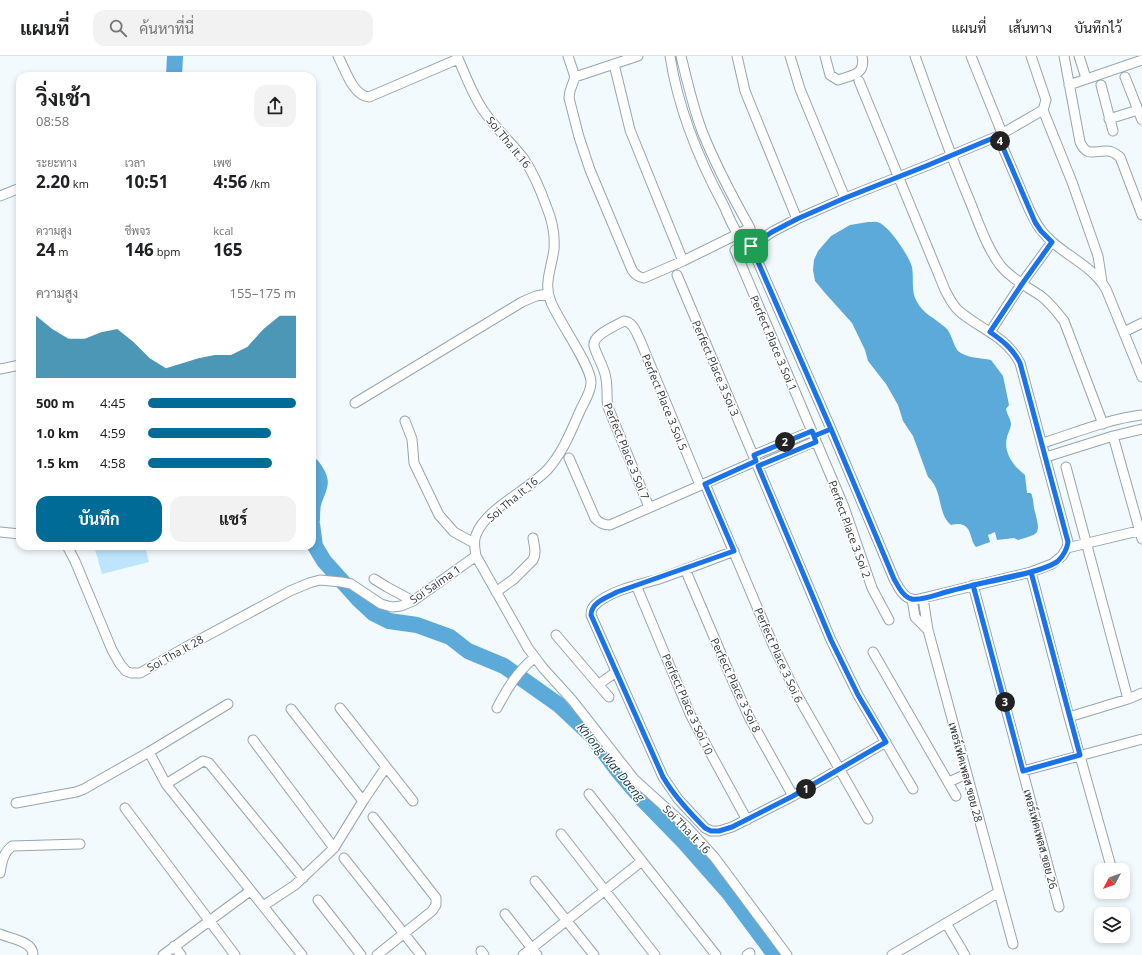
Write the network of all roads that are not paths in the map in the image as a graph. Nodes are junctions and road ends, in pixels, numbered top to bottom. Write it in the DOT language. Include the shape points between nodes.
graph roads {
  1 [pos="338,56"];
  2 [pos="568,56"];
  3 [pos="638,56"];
  4 [pos="670,56"];
  5 [pos="681,56"];
  6 [pos="737,56"];
  7 [pos="790,56"];
  8 [pos="825,56"];
  9 [pos="915,56"];
  10 [pos="971,56"];
  11 [pos="1031,56"];
  12 [pos="1064,56"];
  13 [pos="1079,56"];
  14 [pos="457,57"];
  15 [pos="865,57"];
  16 [pos="622,58"];
  17 [pos="1131,60"];
  18 [pos="1142,60"];
  19 [pos="614,64"];
  20 [pos="1125,76"];
  21 [pos="575,77"];
  22 [pos="1086,78"];
  23 [pos="859,81"];
  24 [pos="1068,85"];
  25 [pos="1101,85"];
  26 [pos="1042,110"];
  27 [pos="1138,110"];
  28 [pos="1109,119"];
  29 [pos="1142,120"];
  30 [pos="702,130"];
  31 [pos="1113,131"];
  32 [pos="691,134"];
  33 [pos="1000,134"];
  34 [pos="951,156"];
  35 [pos="898,177"];
  36 [pos="16,190"];
  37 [pos="0,196"];
  38 [pos="845,198"];
  39 [pos="1142,214"];
  40 [pos="797,219"];
  41 [pos="750,228"];
  42 [pos="738,234"];
  43 [pos="1052,242"];
  44 [pos="750,243"];
  45 [pos="735,250"];
  46 [pos="684,261"];
  47 [pos="677,275"];
  48 [pos="1102,282"];
  49 [pos="1022,284"];
  50 [pos="548,294"];
  51 [pos="627,321"];
  52 [pos="1142,323"];
  53 [pos="990,332"];
  54 [pos="1124,332"];
  55 [pos="16,366"];
  56 [pos="0,369"];
  57 [pos="1142,377"];
  58 [pos="355,403"];
  59 [pos="1142,415"];
  60 [pos="404,421"];
  61 [pos="1103,424"];
  62 [pos="831,429"];
  63 [pos="1142,429"];
  64 [pos="814,436"];
  65 [pos="1114,436"];
  66 [pos="1043,443"];
  67 [pos="1046,457"];
  68 [pos="569,458"];
  69 [pos="756,461"];
  70 [pos="1066,467"];
  71 [pos="702,484"];
  72 [pos="649,507"];
  73 [pos="0,532"];
  74 [pos="1141,533"];
  75 [pos="16,534"];
  76 [pos="533,538"];
  77 [pos="474,543"];
  78 [pos="1087,544"];
  79 [pos="1067,548"];
  80 [pos="69,550"];
  81 [pos="734,551"];
  82 [pos="476,556"];
  83 [pos="685,569"];
  84 [pos="1031,572"];
  85 [pos="374,578"];
  86 [pos="351,584"];
  87 [pos="636,585"];
  88 [pos="973,585"];
  89 [pos="496,592"];
  90 [pos="923,598"];
  91 [pos="912,599"];
  92 [pos="413,601"];
  93 [pos="889,620"];
  94 [pos="928,630"];
  95 [pos="556,635"];
  96 [pos="873,652"];
  97 [pos="534,658"];
  98 [pos="616,672"];
  99 [pos="599,684"];
  100 [pos="1142,693"];
  101 [pos="609,698"];
  102 [pos="1128,699"];
  103 [pos="228,704"];
  104 [pos="340,708"];
  105 [pos="497,708"];
  106 [pos="291,710"];
  107 [pos="1069,718"];
  108 [pos="253,740"];
  109 [pos="886,742"];
  110 [pos="1141,743"];
  111 [pos="149,752"];
  112 [pos="1080,755"];
  113 [pos="386,767"];
  114 [pos="840,770"];
  115 [pos="1023,771"];
  116 [pos="966,774"];
  117 [pos="949,782"];
  118 [pos="166,784"];
  119 [pos="913,789"];
  120 [pos="589,794"];
  121 [pos="793,796"];
  122 [pos="956,796"];
  123 [pos="363,801"];
  124 [pos="413,801"];
  125 [pos="16,804"];
  126 [pos="125,808"];
  127 [pos="373,817"];
  128 [pos="868,819"];
  129 [pos="747,820"];
  130 [pos="561,834"];
  131 [pos="80,844"];
  132 [pos="334,848"];
  133 [pos="344,858"];
  134 [pos="642,861"];
  135 [pos="1110,863"];
  136 [pos="0,873"];
  137 [pos="303,878"];
  138 [pos="536,881"];
  139 [pos="605,890"];
  140 [pos="250,891"];
  141 [pos="999,892"];
  142 [pos="318,900"];
  143 [pos="263,906"];
  144 [pos="1059,907"];
  145 [pos="505,914"];
  146 [pos="567,920"];
  147 [pos="209,922"];
  148 [pos="946,923"];
  149 [pos="0,934"];
  150 [pos="404,934"];
  151 [pos="1013,944"];
  152 [pos="174,946"];
  153 [pos="534,952"];
  154 [pos="897,954"];
  155 [pos="33,955"];
  156 [pos="163,955"];
  157 [pos="181,955"];
  158 [pos="235,955"];
  159 [pos="302,955"];
  160 [pos="361,955"];
  161 [pos="377,955"];
  162 [pos="421,955"];
  163 [pos="523,955"];
  164 [pos="594,955"];
  165 [pos="655,955"];
  166 [pos="716,955"];
  167 [pos="787,955"];
  168 [pos="965,955"];
  1 -- 14 [label="street" via="354,87 364,97"];
  2 -- 21 [label="street"];
  3 -- 16 [label="street"];
  4 -- 32 [label="street" via="673,75"];
  5 -- 30 [label="street"];
  6 -- 40 [label="street" via="745,91"];
  7 -- 38 [label="street" via="805,103"];
  8 -- 15 [label="street" via="830,75 838,80 857,74 862,69"];
  9 -- 34 [label="street"];
  10 -- 33 [label="street"];
  11 -- 26 [label="street" via="1046,100"];
  12 -- 24 [label="street"];
  13 -- 22 [label="street"];
  14 -- 50 [label="street, Soi Tha It 16" via="483,110 533,173 548,209 554,243 548,272"];
  16 -- 19 [label="street"];
  17 -- 18 [label="street"];
  17 -- 22 [label="street"];
  19 -- 21 [label="street"];
  19 -- 46 [label="street" via="630,130"];
  20 -- 27 [label="street"];
  21 -- 46 [label="street" via="569,98 578,137 632,270 639,278 644,278"];
  22 -- 24 [label="street"];
  23 -- 35 [label="street"];
  24 -- 39 [label="street" via="1083,148 1089,152 1108,151 1120,157"];
  25 -- 28 [label="street"];
  26 -- 33 [label="street"];
  26 -- 48 [label="street" via="1072,182 1098,256"];
  27 -- 28 [label="street"];
  27 -- 29 [label="street"];
  28 -- 31 [label="street"];
  30 -- 32 [label="street"];
  30 -- 41 [label="street" via="733,199"];
  32 -- 42 [label="street" via="714,188"];
  33 -- 34 [label="street"];
  33 -- 43 [label="street" via="1035,222"];
  34 -- 35 [label="street"];
  34 -- 49 [label="street" via="994,257 1010,276"];
  35 -- 38 [label="street"];
  35 -- 53 [label="street" via="952,303 968,318"];
  36 -- 37 [label="street"];
  38 -- 40 [label="street"];
  40 -- 44 [label="street"];
  41 -- 42 [label="street"];
  41 -- 44 [label="street"];
  42 -- 44 [label="street"];
  42 -- 46 [label="street"];
  43 -- 48 [label="street"];
  43 -- 49 [label="street"];
  44 -- 62 [label="street"];
  45 -- 64 [label="street, Perfect Place 3 Soi 1"];
  47 -- 69 [label="street, Perfect Place 3 Soi 3"];
  48 -- 54 [label="street"];
  49 -- 53 [label="street"];
  49 -- 61 [label="street" via="1043,298 1064,321"];
  50 -- 58 [label="street" via="522,302"];
  50 -- 77 [label="street, Soi Tha It 16" via="589,372 591,384 570,434 557,457 536,480 485,521"];
  51 -- 71 [label="street, Perfect Place 3 Soi 5" via="640,340"];
  51 -- 72 [label="street, Perfect Place 3 Soi 7" via="604,332 593,342 607,380 608,407"];
  52 -- 54 [label="street"];
  53 -- 66 [label="street" via="1006,343 1020,363"];
  54 -- 57 [label="street"];
  55 -- 56 [label="street"];
  59 -- 61 [label="street"];
  60 -- 77 [label="street" via="412,439 414,463 439,515 454,532"];
  61 -- 66 [label="street"];
  62 -- 64 [label="street"];
  62 -- 91 [label="street" via="894,579 903,594"];
  63 -- 65 [label="street"];
  64 -- 69 [label="street"];
  64 -- 93 [label="street, Perfect Place 3 Soi 2" via="854,532 872,588"];
  65 -- 67 [label="street"];
  65 -- 74 [label="street"];
  66 -- 67 [label="street"];
  67 -- 79 [label="street" via="1067,535"];
  68 -- 72 [label="street" via="599,523 610,525"];
  69 -- 71 [label="street"];
  69 -- 109 [label="street, Perfect Place 3 Soi 3" via="837,652 858,695"];
  70 -- 78 [label="street"];
  71 -- 72 [label="street"];
  71 -- 81 [label="street, Perfect Place 3 Soi 6"];
  73 -- 75 [label="street"];
  74 -- 78 [label="street"];
  76 -- 89 [label="street" via="533,560"];
  77 -- 82 [label="street, Soi Tha It 16"];
  78 -- 79 [label="street"];
  78 -- 102 [label="street"];
  79 -- 84 [label="street" via="1058,560"];
  80 -- 86 [label="street, Soi Tha It 28" via="112,650 120,664 131,673 140,673 290,591 314,581"];
  81 -- 83 [label="street"];
  81 -- 114 [label="street, Perfect Place 3 Soi 6" via="796,693"];
  82 -- 89 [label="street, Soi Tha It 16"];
  82 -- 92 [label="street, Soi Saima 1"];
  83 -- 87 [label="street"];
  83 -- 121 [label="street, Perfect Place 3 Soi 8" via="749,717"];
  84 -- 88 [label="street"];
  84 -- 107 [label="street"];
  85 -- 92 [label="street"];
  86 -- 92 [label="street, Soi Saima 1" via="386,606 401,606"];
  87 -- 98 [label="street" via="600,601 591,610"];
  87 -- 129 [label="street, Perfect Place 3 Soi 10" via="690,714"];
  88 -- 90 [label="street"];
  88 -- 115 [label="street, เพอร์เฟคเพลส ซอย 26"];
  89 -- 97 [label="street, Soi Tha It 16"];
  90 -- 91 [label="street"];
  90 -- 94 [label="street, เพอร์เฟคเพลส ซอย 28"];
  91 -- 94 [label="street" via="915,617"];
  94 -- 116 [label="street, เพอร์เฟคเพลส ซอย 28"];
  95 -- 99 [label="street"];
  96 -- 117 [label="street"];
  97 -- 105 [label="street" via="518,673"];
  97 -- 167 [label="street, Soi Tha It 16" via="572,700 634,779 686,826 715,858"];
  98 -- 99 [label="street"];
  98 -- 129 [label="street" via="663,777 678,799 711,831 719,831"];
  99 -- 101 [label="street"];
  100 -- 102 [label="street"];
  102 -- 107 [label="street"];
  103 -- 111 [label="street"];
  104 -- 113 [label="street"];
  106 -- 123 [label="street"];
  107 -- 112 [label="street"];
  108 -- 132 [label="street"];
  109 -- 114 [label="street"];
  109 -- 119 [label="street, Perfect Place 3 Soi 3"];
  110 -- 112 [label="street"];
  111 -- 118 [label="street"];
  111 -- 125 [label="street" via="76,792"];
  112 -- 115 [label="street"];
  112 -- 135 [label="street"];
  113 -- 123 [label="street"];
  113 -- 124 [label="street"];
  114 -- 121 [label="street"];
  114 -- 128 [label="street, Perfect Place 3 Soi 6"];
  115 -- 144 [label="street, เพอร์เฟคเพลส ซอย 26"];
  116 -- 117 [label="street"];
  116 -- 141 [label="street, เพอร์เฟคเพลส ซอย 28"];
  117 -- 122 [label="street"];
  118 -- 137 [label="street" via="203,761 209,763"];
  118 -- 140 [label="street"];
  120 -- 134 [label="street"];
  121 -- 129 [label="street"];
  123 -- 132 [label="street"];
  126 -- 147 [label="street"];
  127 -- 150 [label="street" via="436,898 436,905 432,910"];
  130 -- 139 [label="street"];
  131 -- 136 [label="street" via="12,846 6,850"];
  132 -- 137 [label="street"];
  133 -- 150 [label="street"];
  134 -- 139 [label="street"];
  134 -- 166 [label="street"];
  137 -- 143 [label="street"];
  138 -- 146 [label="street"];
  139 -- 146 [label="street"];
  139 -- 165 [label="street"];
  140 -- 143 [label="street"];
  140 -- 147 [label="street"];
  141 -- 148 [label="street"];
  141 -- 151 [label="street, เพอร์เฟคเพลส ซอย 28"];
  142 -- 160 [label="street"];
  143 -- 159 [label="street"];
  145 -- 153 [label="street"];
  146 -- 153 [label="street"];
  146 -- 164 [label="street"];
  147 -- 152 [label="street"];
  147 -- 158 [label="street"];
  148 -- 154 [label="street"];
  148 -- 168 [label="street"];
  149 -- 155 [label="street" via="28,945"];
  150 -- 161 [label="street"];
  150 -- 162 [label="street"];
  152 -- 156 [label="street"];
  152 -- 157 [label="street"];
  153 -- 163 [label="street"];
}
